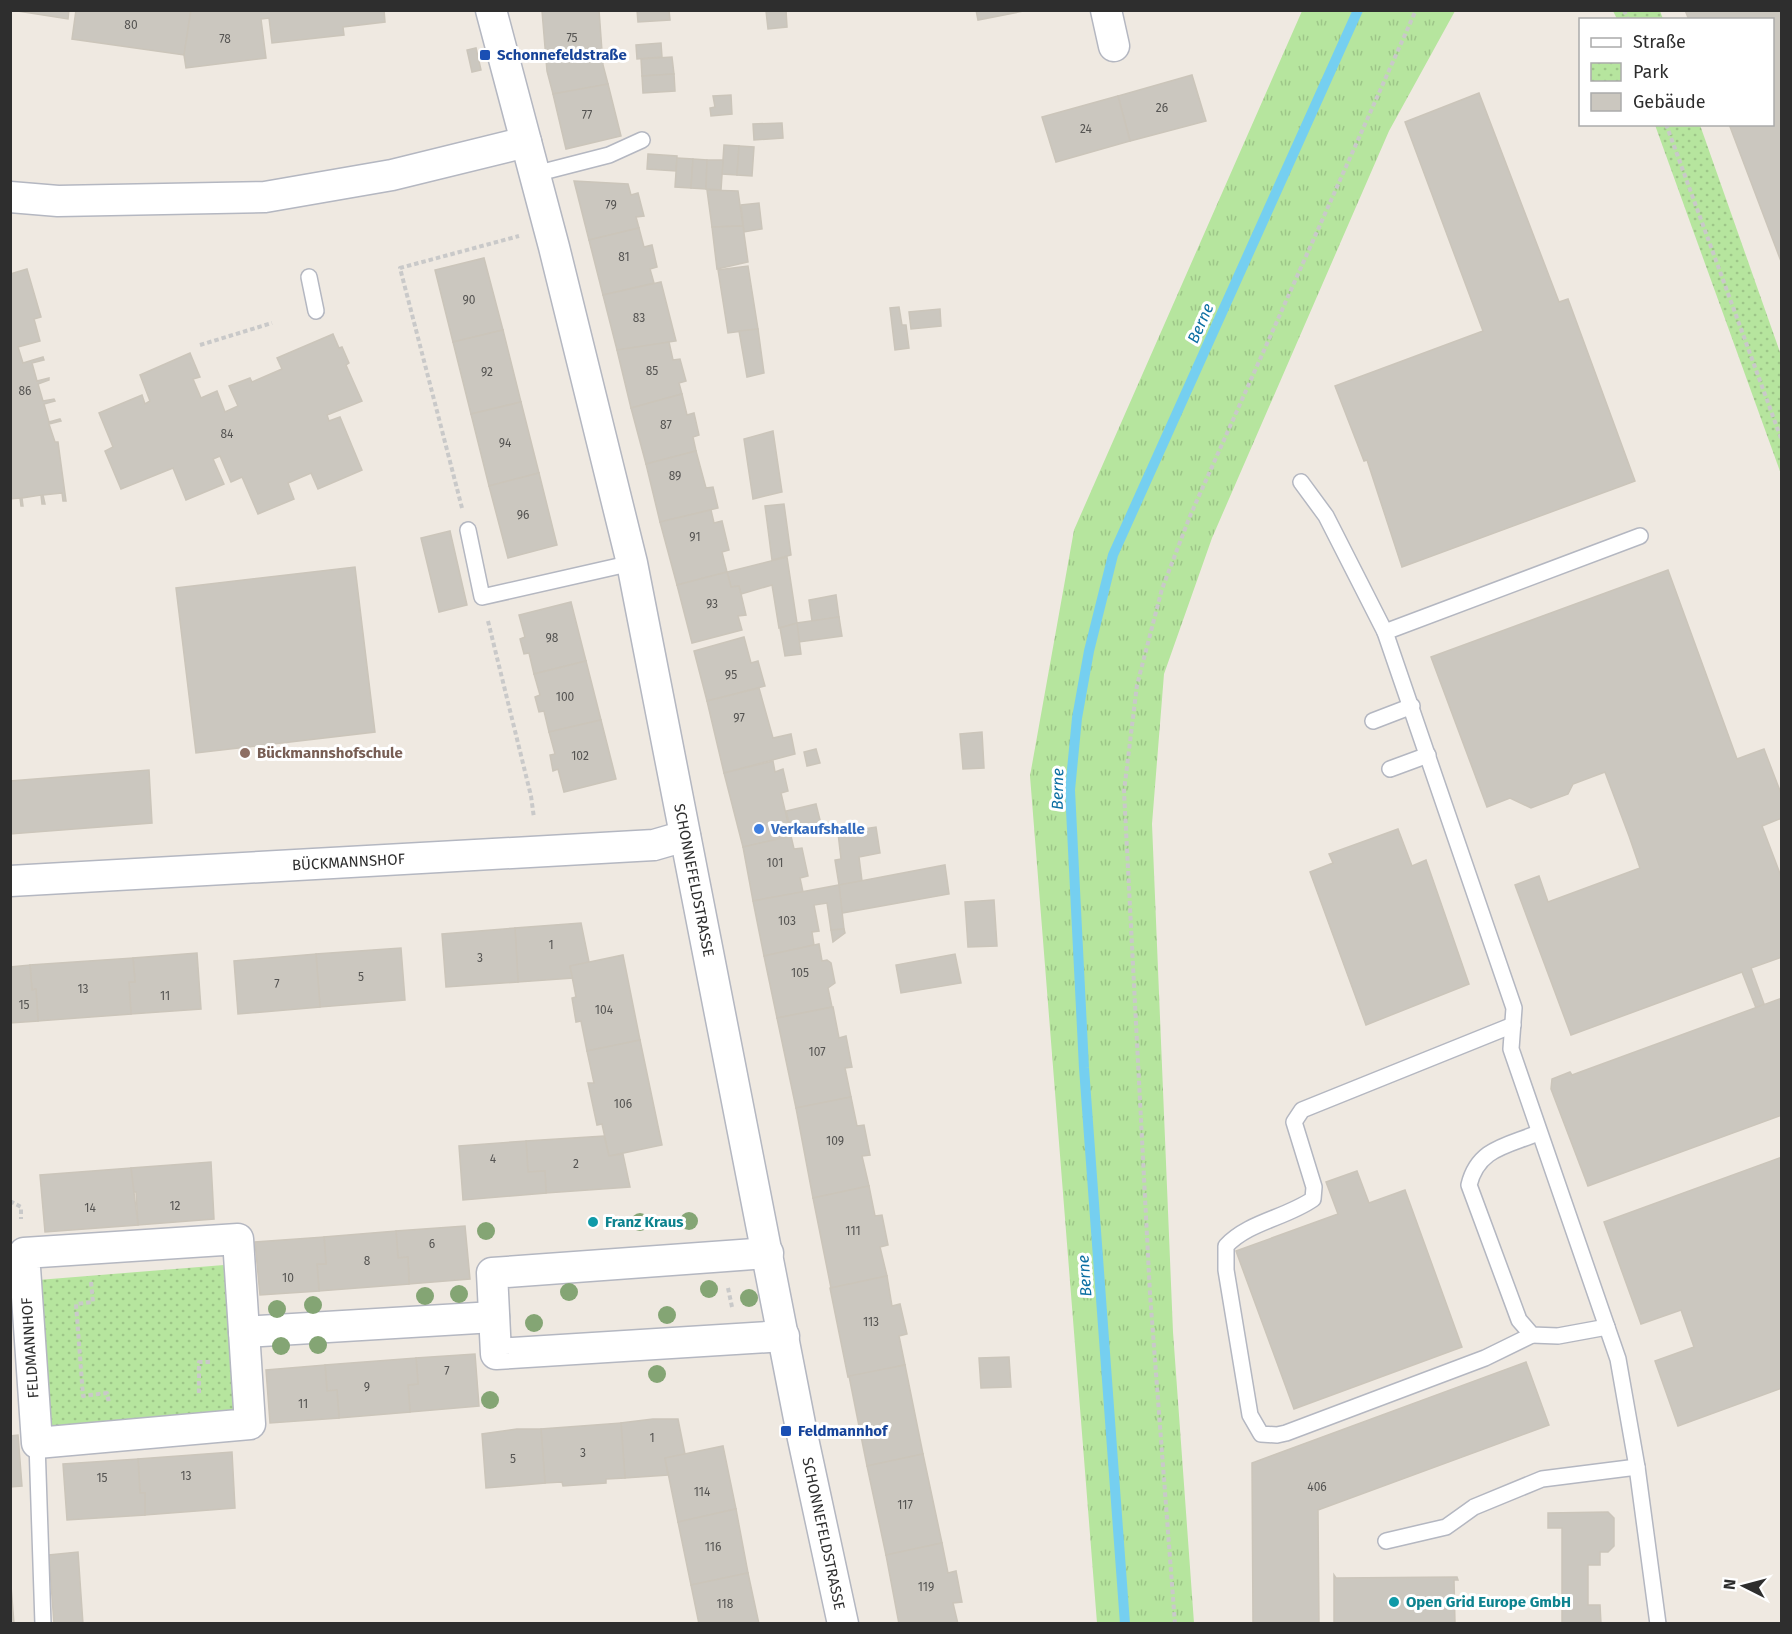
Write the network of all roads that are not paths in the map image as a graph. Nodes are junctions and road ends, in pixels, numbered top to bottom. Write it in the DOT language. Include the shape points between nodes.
graph roads {
  1 [pos="491,10"];
  2 [pos="1106,10"];
  3 [pos="1113,46"];
  4 [pos="642,140"];
  5 [pos="526,142"];
  6 [pos="535,174"];
  7 [pos="10,197"];
  8 [pos="309,277"];
  9 [pos="316,311"];
  10 [pos="1301,482"];
  11 [pos="468,530"];
  12 [pos="1640,536"];
  13 [pos="632,562"];
  14 [pos="1385,632"];
  15 [pos="1412,706"];
  16 [pos="1372,721"];
  17 [pos="1428,755"];
  18 [pos="1390,769"];
  19 [pos="685,836"];
  20 [pos="10,881"];
  21 [pos="1513,1025"];
  22 [pos="1538,1133"];
  23 [pos="768,1253"];
  24 [pos="494,1317"];
  25 [pos="1607,1328"];
  26 [pos="1532,1335"];
  27 [pos="784,1336"];
  28 [pos="245,1346"];
  29 [pos="37,1443"];
  30 [pos="1637,1467"];
  31 [pos="1386,1541"];
  32 [pos="43,1623"];
  33 [pos="843,1623"];
  34 [pos="1658,1623"];
  1 -- 5 [label="street, SCHONNEFELDSTRASSE"];
  2 -- 3 [label="street"];
  4 -- 6 [label="lane" via="609,155"];
  5 -- 6 [label="street, SCHONNEFELDSTRASSE"];
  5 -- 7 [label="street" via="392,175 265,197 58,201"];
  6 -- 13 [label="street, SCHONNEFELDSTRASSE"];
  8 -- 9 [label="lane"];
  10 -- 14 [label="lane" via="1326,516"];
  11 -- 13 [label="lane" via="482,597"];
  12 -- 14 [label="lane"];
  13 -- 19 [label="street, SCHONNEFELDSTRASSE"];
  14 -- 15 [label="lane"];
  15 -- 16 [label="lane"];
  15 -- 17 [label="lane"];
  17 -- 18 [label="lane"];
  17 -- 21 [label="lane" via="1514,1008"];
  19 -- 20 [label="street, BÜCKMANNSHOF" via="654,845"];
  19 -- 23 [label="street, SCHONNEFELDSTRASSE"];
  21 -- 22 [label="lane" via="1511,1049"];
  21 -- 26 [label="lane" via="1302,1110 1293,1122 1314,1187 1313,1199 1236,1235 1226,1246 1226,1270 1250,1415 1261,1434 1286,1433 1485,1358"];
  22 -- 25 [label="lane"];
  22 -- 26 [label="lane" via="1483,1156 1469,1185 1519,1320"];
  23 -- 24 [label="street" via="492,1273"];
  23 -- 27 [label="street, SCHONNEFELDSTRASSE"];
  24 -- 27 [label="street" via="496,1354"];
  24 -- 28 [label="street"];
  25 -- 26 [label="lane" via="1557,1336"];
  25 -- 30 [label="lane" via="1617,1359"];
  27 -- 33 [label="street, SCHONNEFELDSTRASSE"];
  28 -- 29 [label="street, FELDMANNHOF" via="250,1424"];
  28 -- 29 [label="street, FELDMANNHOF" via="238,1239 24,1253"];
  29 -- 32 [label="lane"];
  30 -- 31 [label="lane" via="1542,1479 1474,1507 1446,1527"];
  30 -- 34 [label="lane"];
}
